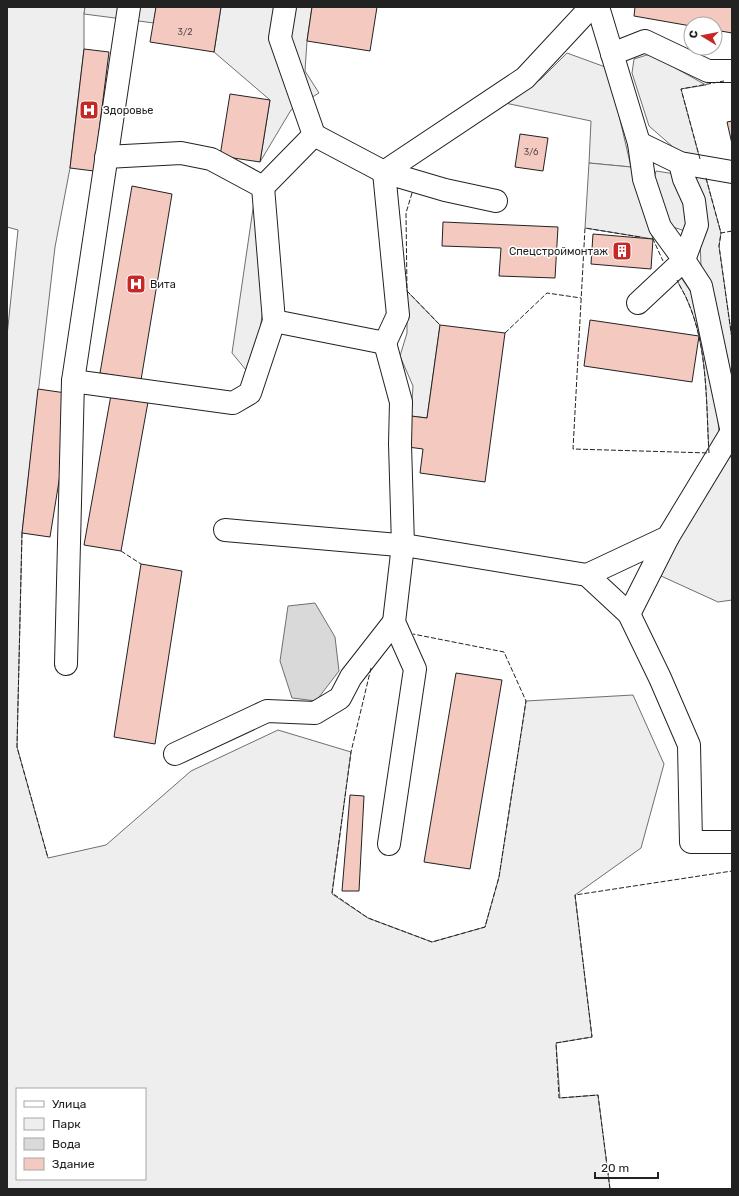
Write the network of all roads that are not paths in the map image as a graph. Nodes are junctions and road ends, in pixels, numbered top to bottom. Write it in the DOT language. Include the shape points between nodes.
graph roads {
  1 [pos="129,7"];
  2 [pos="285,7"];
  3 [pos="591,7"];
  4 [pos="598,7"];
  5 [pos="612,54"];
  6 [pos="732,71"];
  7 [pos="314,134"];
  8 [pos="640,143"];
  9 [pos="106,157"];
  10 [pos="680,163"];
  11 [pos="384,172"];
  12 [pos="732,172"];
  13 [pos="263,186"];
  14 [pos="496,201"];
  15 [pos="684,260"];
  16 [pos="638,303"];
  17 [pos="274,321"];
  18 [pos="385,343"];
  19 [pos="73,381"];
  20 [pos="732,433"];
  21 [pos="225,530"];
  22 [pos="668,537"];
  23 [pos="403,545"];
  24 [pos="587,575"];
  25 [pos="629,614"];
  26 [pos="394,622"];
  27 [pos="66,664"];
  28 [pos="175,754"];
  29 [pos="732,842"];
  30 [pos="390,844"];
  1 -- 9 [label="lane"];
  2 -- 7 [label="lane" via="280,38"];
  3 -- 11 [label="lane" via="525,78"];
  4 -- 5 [label="lane"];
  5 -- 6 [label="lane" via="645,42 708,71"];
  5 -- 8 [label="lane"];
  7 -- 11 [label="lane"];
  7 -- 13 [label="lane"];
  8 -- 10 [label="lane"];
  8 -- 15 [label="lane" via="644,179 660,227"];
  9 -- 13 [label="lane" via="182,153 211,159"];
  9 -- 19 [label="lane"];
  10 -- 12 [label="lane"];
  10 -- 15 [label="lane" via="684,180 694,201 697,225"];
  11 -- 14 [label="lane" via="445,190"];
  11 -- 18 [label="lane" via="398,315"];
  13 -- 17 [label="lane"];
  15 -- 16 [label="lane"];
  15 -- 20 [label="lane" via="700,286"];
  17 -- 18 [label="lane"];
  17 -- 19 [label="lane" via="250,393 233,403"];
  18 -- 23 [label="lane" via="401,402"];
  19 -- 27 [label="lane"];
  20 -- 22 [label="lane"];
  21 -- 23 [label="lane"];
  22 -- 24 [label="lane"];
  22 -- 25 [label="lane"];
  23 -- 24 [label="lane"];
  23 -- 26 [label="lane"];
  24 -- 25 [label="lane"];
  25 -- 29 [label="lane" via="689,746 691,842"];
  26 -- 28 [label="lane" via="351,678 340,698 315,713 267,711"];
  26 -- 30 [label="lane" via="415,669"];
}
